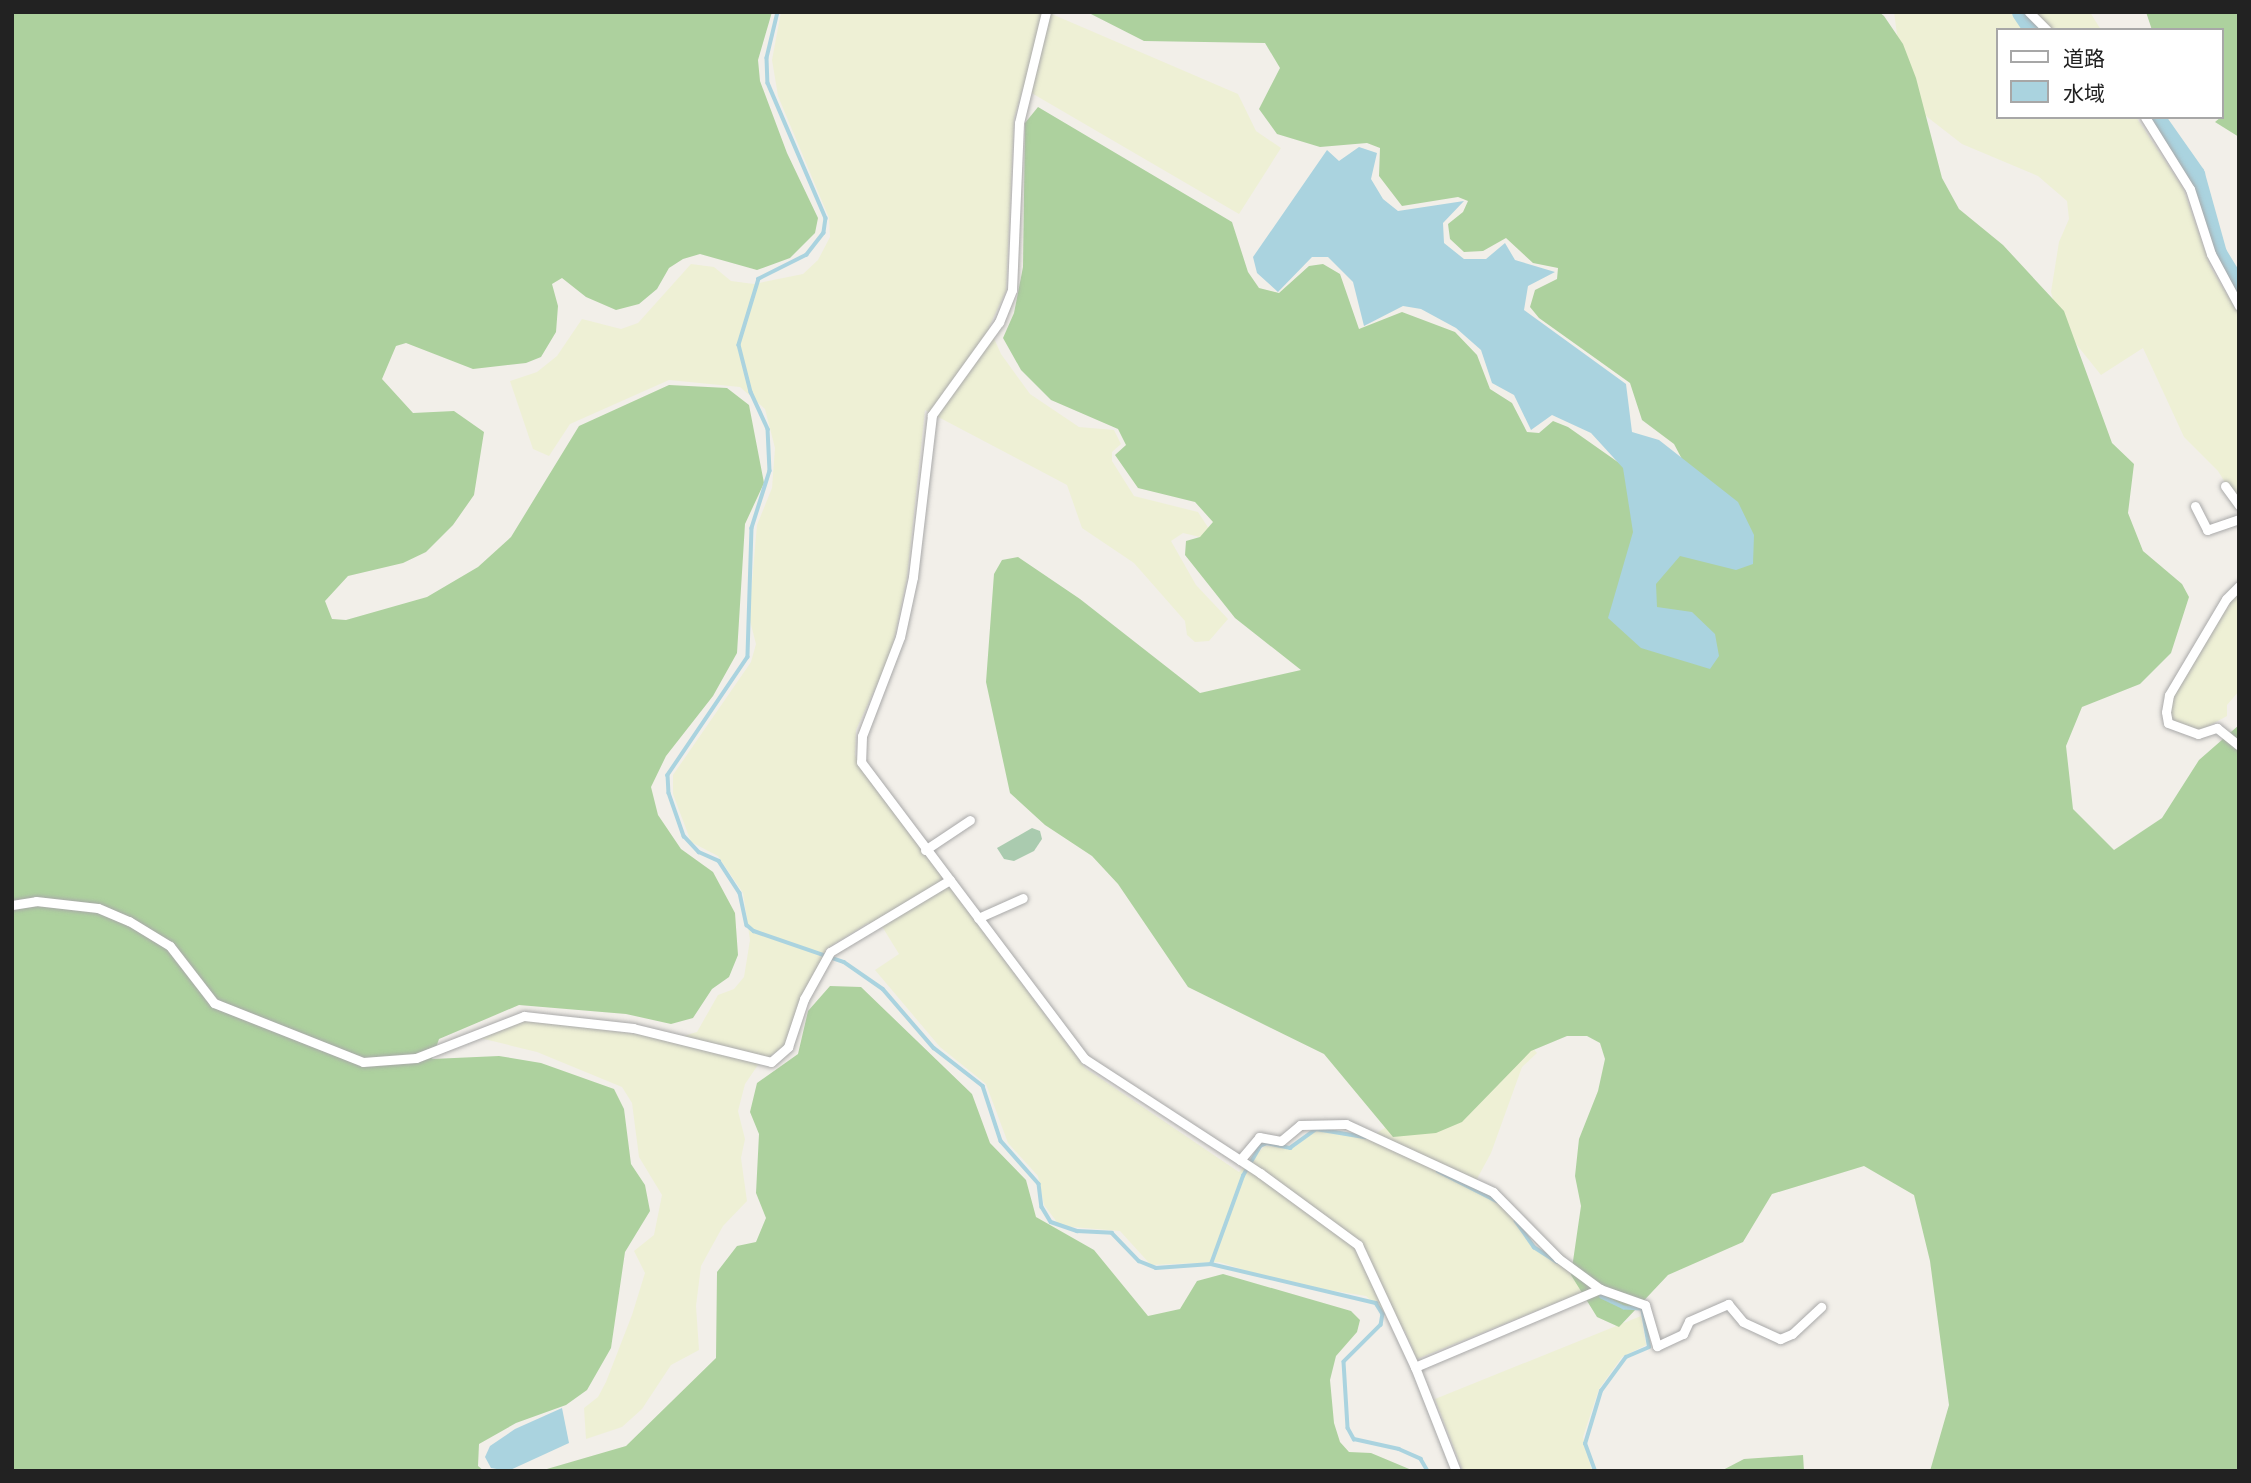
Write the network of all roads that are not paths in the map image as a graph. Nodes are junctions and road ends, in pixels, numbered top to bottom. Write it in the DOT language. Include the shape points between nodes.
graph roads {
  1 [pos="1046,12"];
  2 [pos="2029,12"];
  3 [pos="2045,28"];
  4 [pos="2146,119"];
  5 [pos="2239,306"];
  6 [pos="2225,486"];
  7 [pos="2239,505"];
  8 [pos="2194,506"];
  9 [pos="2239,519"];
  10 [pos="2239,586"];
  11 [pos="2239,746"];
  12 [pos="970,820"];
  13 [pos="925,850"];
  14 [pos="950,880"];
  15 [pos="1023,898"];
  16 [pos="12,905"];
  17 [pos="978,918"];
  18 [pos="1240,1160"];
  19 [pos="1600,1289"];
  20 [pos="1821,1307"];
  21 [pos="1415,1367"];
  22 [pos="1456,1471"];
  1 -- 13 [label="street" via="1019,123 1012,290 999,322 932,415 900,638 859,751 873,783"];
  2 -- 3 [label="street"];
  4 -- 5 [label="street" via="2190,189 2211,254"];
  6 -- 7 [label="street"];
  8 -- 9 [label="street" via="2207,530"];
  10 -- 11 [label="street" via="2226,599 2169,695 2166,712 2168,723 2198,734 2217,728"];
  12 -- 13 [label="street"];
  13 -- 14 [label="street"];
  14 -- 16 [label="street" via="830,952 804,999 788,1047 771,1062 633,1028 524,1016 416,1058 363,1062 214,1003 170,946 119,917 98,908 49,902"];
  14 -- 17 [label="street"];
  15 -- 17 [label="street"];
  17 -- 18 [label="street" via="1085,1059"];
  18 -- 19 [label="street" via="1259,1138 1282,1141 1300,1125 1346,1124 1493,1192 1558,1258"];
  18 -- 21 [label="street" via="1350,1236"];
  19 -- 20 [label="street" via="1645,1305 1657,1346 1683,1334 1689,1321 1728,1304 1744,1322 1780,1339"];
  19 -- 21 [label="street"];
  21 -- 22 [label="street"];
}
